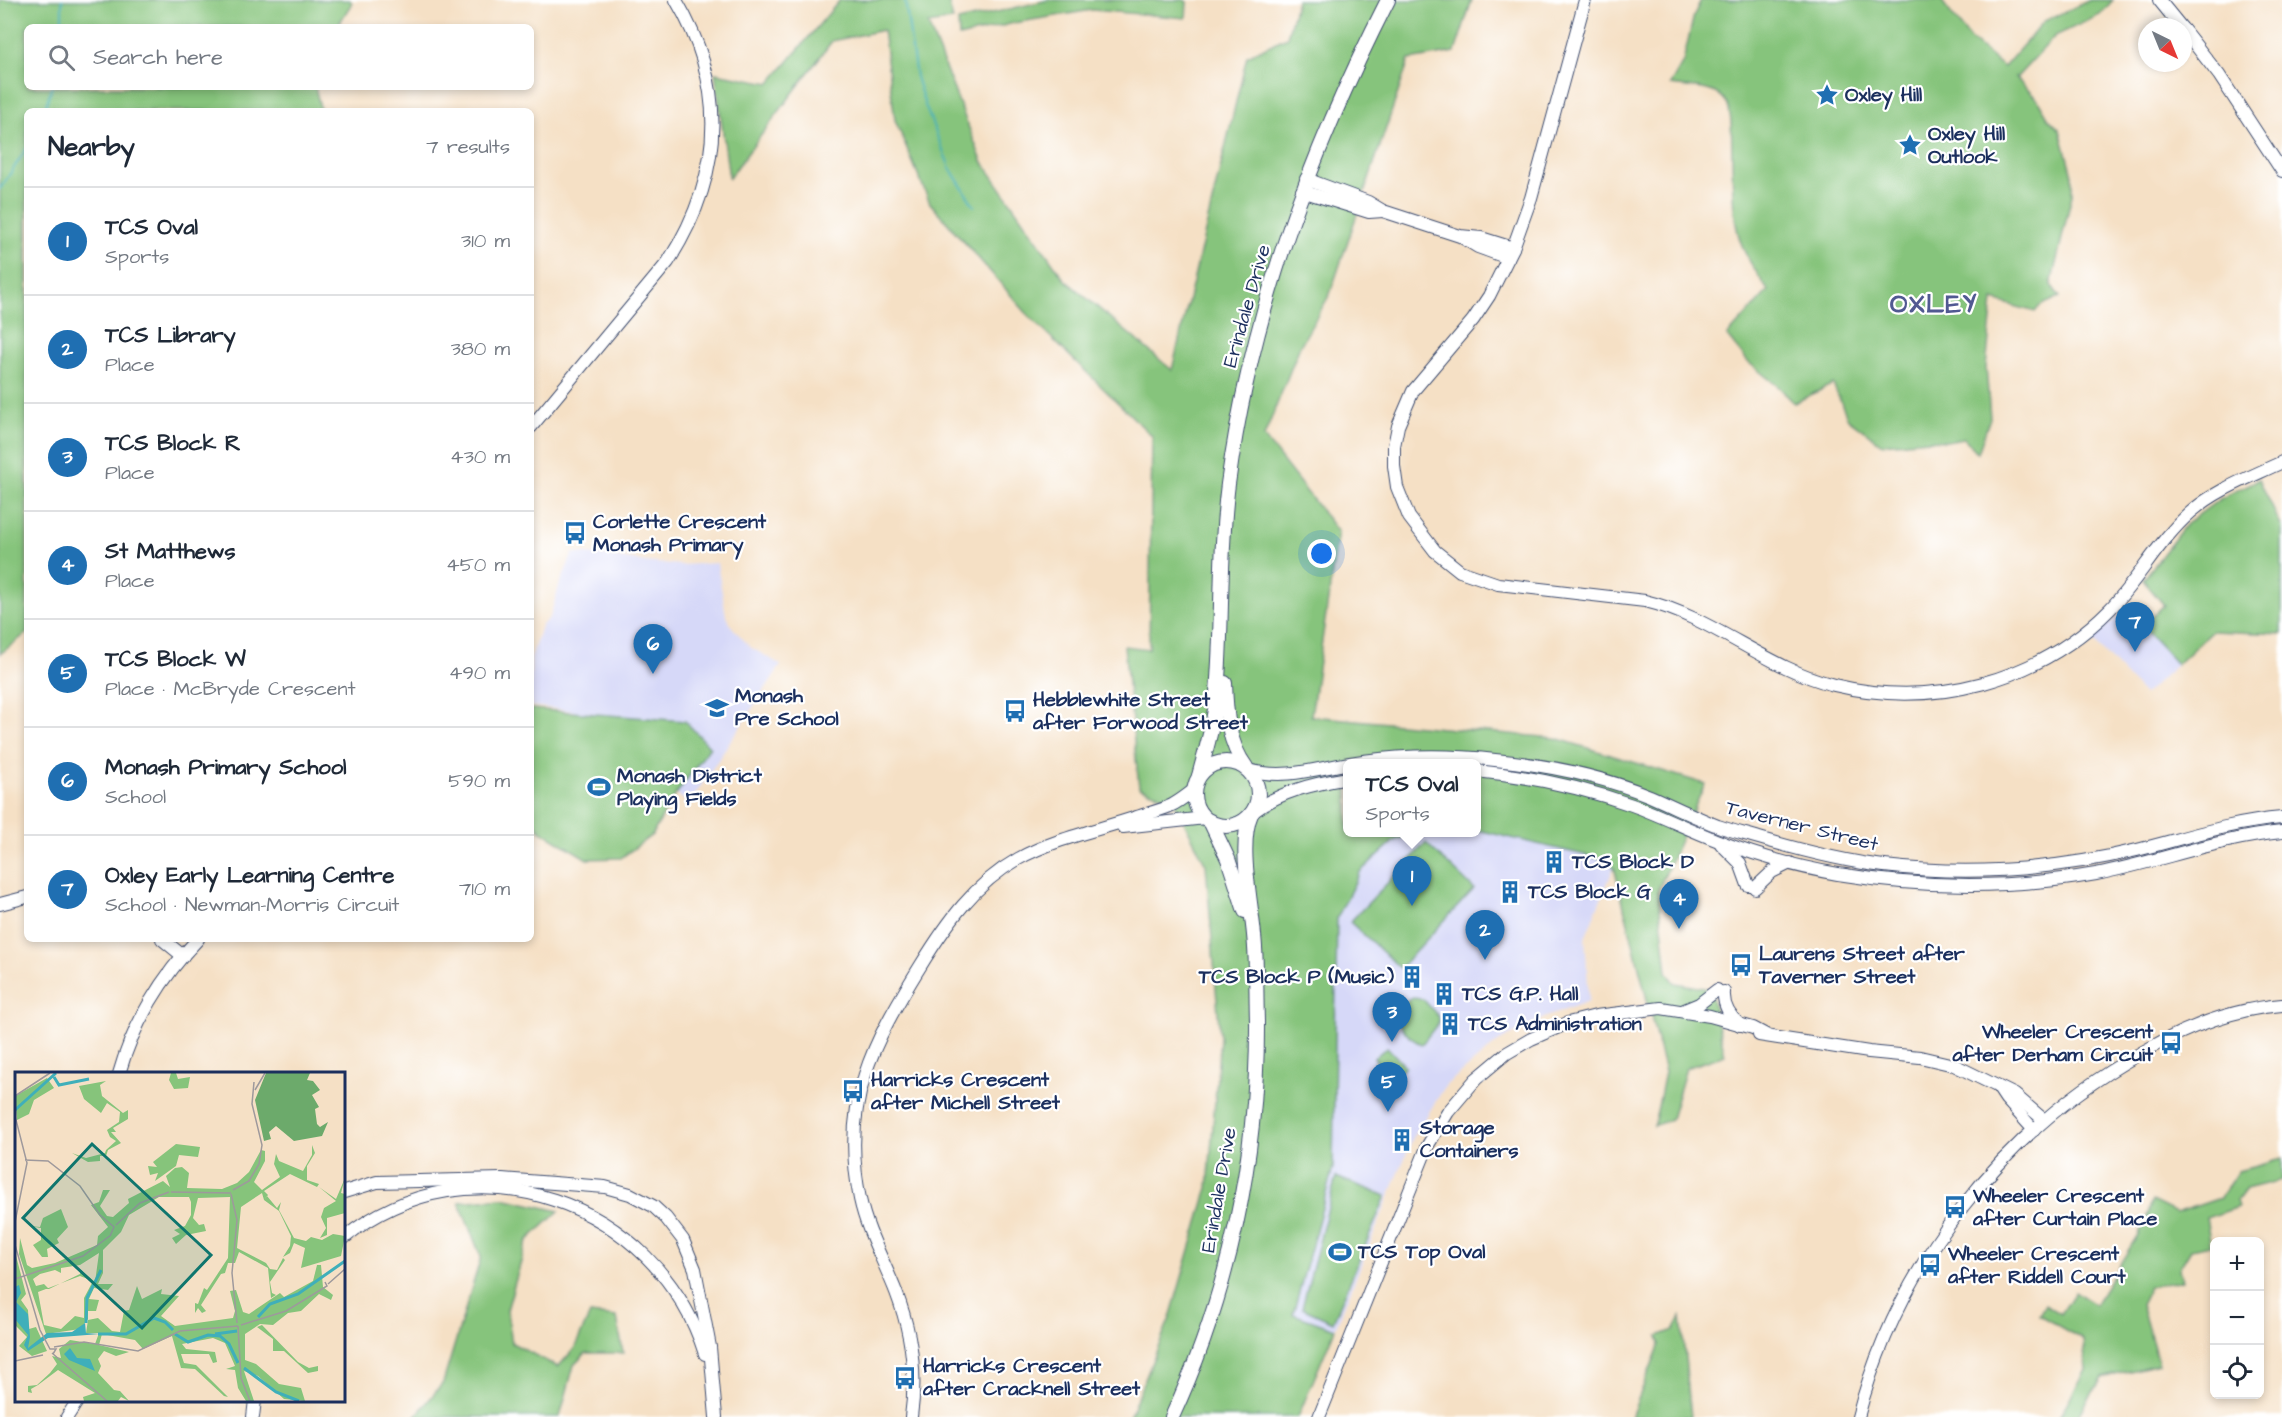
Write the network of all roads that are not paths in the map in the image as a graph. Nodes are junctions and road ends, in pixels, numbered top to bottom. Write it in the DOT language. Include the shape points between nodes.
graph roads {
  1 [pos="676,0"];
  2 [pos="1388,0"];
  3 [pos="1585,0"];
  4 [pos="2159,0"];
  5 [pos="2174,18"];
  6 [pos="2192,41"];
  7 [pos="2282,171"];
  8 [pos="1304,185"];
  9 [pos="1511,253"];
  10 [pos="534,423"];
  11 [pos="2282,462"];
  12 [pos="1220,642"];
  13 [pos="1386,759"];
  14 [pos="1343,765"];
  15 [pos="1248,770"];
  16 [pos="1481,772"];
  17 [pos="1343,779"];
  18 [pos="1197,783"];
  19 [pos="1252,813"];
  20 [pos="2282,818"];
  21 [pos="1207,819"];
  22 [pos="1095,831"];
  23 [pos="2282,832"];
  24 [pos="1716,840"];
  25 [pos="1790,863"];
  26 [pos="24,898"];
  27 [pos="0,904"];
  28 [pos="166,942"];
  29 [pos="195,942"];
  30 [pos="183,956"];
  31 [pos="1254,960"];
  32 [pos="2282,1005"];
  33 [pos="1658,1010"];
  34 [pos="1680,1011"];
  35 [pos="1740,1025"];
  36 [pos="1766,1035"];
  37 [pos="119,1072"];
  38 [pos="1998,1087"];
  39 [pos="2044,1120"];
  40 [pos="2034,1130"];
  41 [pos="573,1185"];
  42 [pos="345,1192"];
  43 [pos="570,1205"];
  44 [pos="345,1237"];
  45 [pos="712,1375"];
  46 [pos="77,1402"];
  47 [pos="68,1417"];
  48 [pos="716,1417"];
  49 [pos="911,1417"];
  50 [pos="1172,1417"];
  51 [pos="1319,1417"];
  52 [pos="1858,1417"];
  1 -- 10 [label="street" via="702,54 712,104 710,163 696,212 668,262"];
  2 -- 8 [label="main road, Erindale Drive"];
  3 -- 9 [label="street" via="1531,198"];
  4 -- 5 [label="street"];
  6 -- 7 [label="street"];
  8 -- 9 [label="street" via="1369,212 1383,211 1460,236 1469,243"];
  8 -- 12 [label="main road, Erindale Drive" via="1263,315 1234,445 1221,553"];
  9 -- 11 [label="street" via="1473,320 1413,391 1398,426 1394,446 1397,487 1404,508 1421,535 1451,565 1479,579 1664,606 1702,622 1787,669 1833,685 1882,693 1943,692 1982,684 2034,664 2078,637 2109,610 2191,512 2220,492"];
  12 -- 15 [label="main road, Erindale Drive" via="1232,740"];
  12 -- 18 [label="main road, Erindale Drive" via="1215,711"];
  13 -- 20 [label="street, Taverner Street" via="1493,759 1581,774 1663,802 1720,827 1837,858 1953,871 2088,861 2227,826"];
  14 -- 15 [label="street, Taverner Street" via="1278,776"];
  15 -- 18 [label="main road" via="1222,762 1207,768"];
  15 -- 19 [label="main road" via="1258,789"];
  16 -- 24 [label="street, Taverner Street" via="1573,787"];
  17 -- 19 [label="street" via="1282,794"];
  18 -- 21 [label="main road" via="1196,805"];
  18 -- 22 [label="street" via="1171,806"];
  19 -- 21 [label="main road" via="1244,821 1229,826"];
  19 -- 31 [label="main road, Erindale Drive" via="1245,836"];
  21 -- 22 [label="street"];
  21 -- 31 [label="main road, Erindale Drive" via="1228,859 1244,903"];
  22 -- 49 [label="street" via="1019,858 962,905 891,1015 868,1063 856,1117 857,1183 869,1230 906,1326 912,1368"];
  23 -- 25 [label="street, Taverner Street" via="2232,839 2097,873 2003,884 1881,880"];
  24 -- 25 [label="street, Taverner Street"];
  24 -- 25 [label="street" via="1737,858 1752,887"];
  26 -- 27 [label="street"];
  28 -- 30 [label="street"];
  29 -- 30 [label="street"];
  30 -- 37 [label="street" via="142,1017"];
  31 -- 50 [label="main road, Erindale Drive" via="1255,1084 1241,1197 1212,1313"];
  32 -- 39 [label="street" via="2231,1014 2166,1039 2108,1072"];
  33 -- 34 [label="street"];
  33 -- 36 [label="street" via="1750,1035"];
  33 -- 51 [label="street" via="1596,1016 1552,1029 1508,1053 1476,1079 1448,1112 1428,1145"];
  34 -- 35 [label="street"];
  34 -- 35 [label="street" via="1720,991 1727,1009"];
  35 -- 36 [label="street"];
  36 -- 38 [label="street" via="1932,1059 1977,1074"];
  38 -- 39 [label="street" via="2015,1095"];
  38 -- 40 [label="street"];
  39 -- 40 [label="street"];
  40 -- 52 [label="street" via="1973,1194 1938,1240 1894,1319"];
  41 -- 42 [label="street" via="502,1179 377,1182"];
  41 -- 43 [label="street"];
  41 -- 45 [label="street" via="605,1187 630,1194 653,1206 672,1225 687,1247 695,1269"];
  43 -- 44 [label="street" via="505,1189 465,1189 409,1202 370,1220"];
  43 -- 45 [label="street" via="619,1232 660,1271 693,1323"];
  45 -- 48 [label="street"];
  46 -- 47 [label="street"];
}
